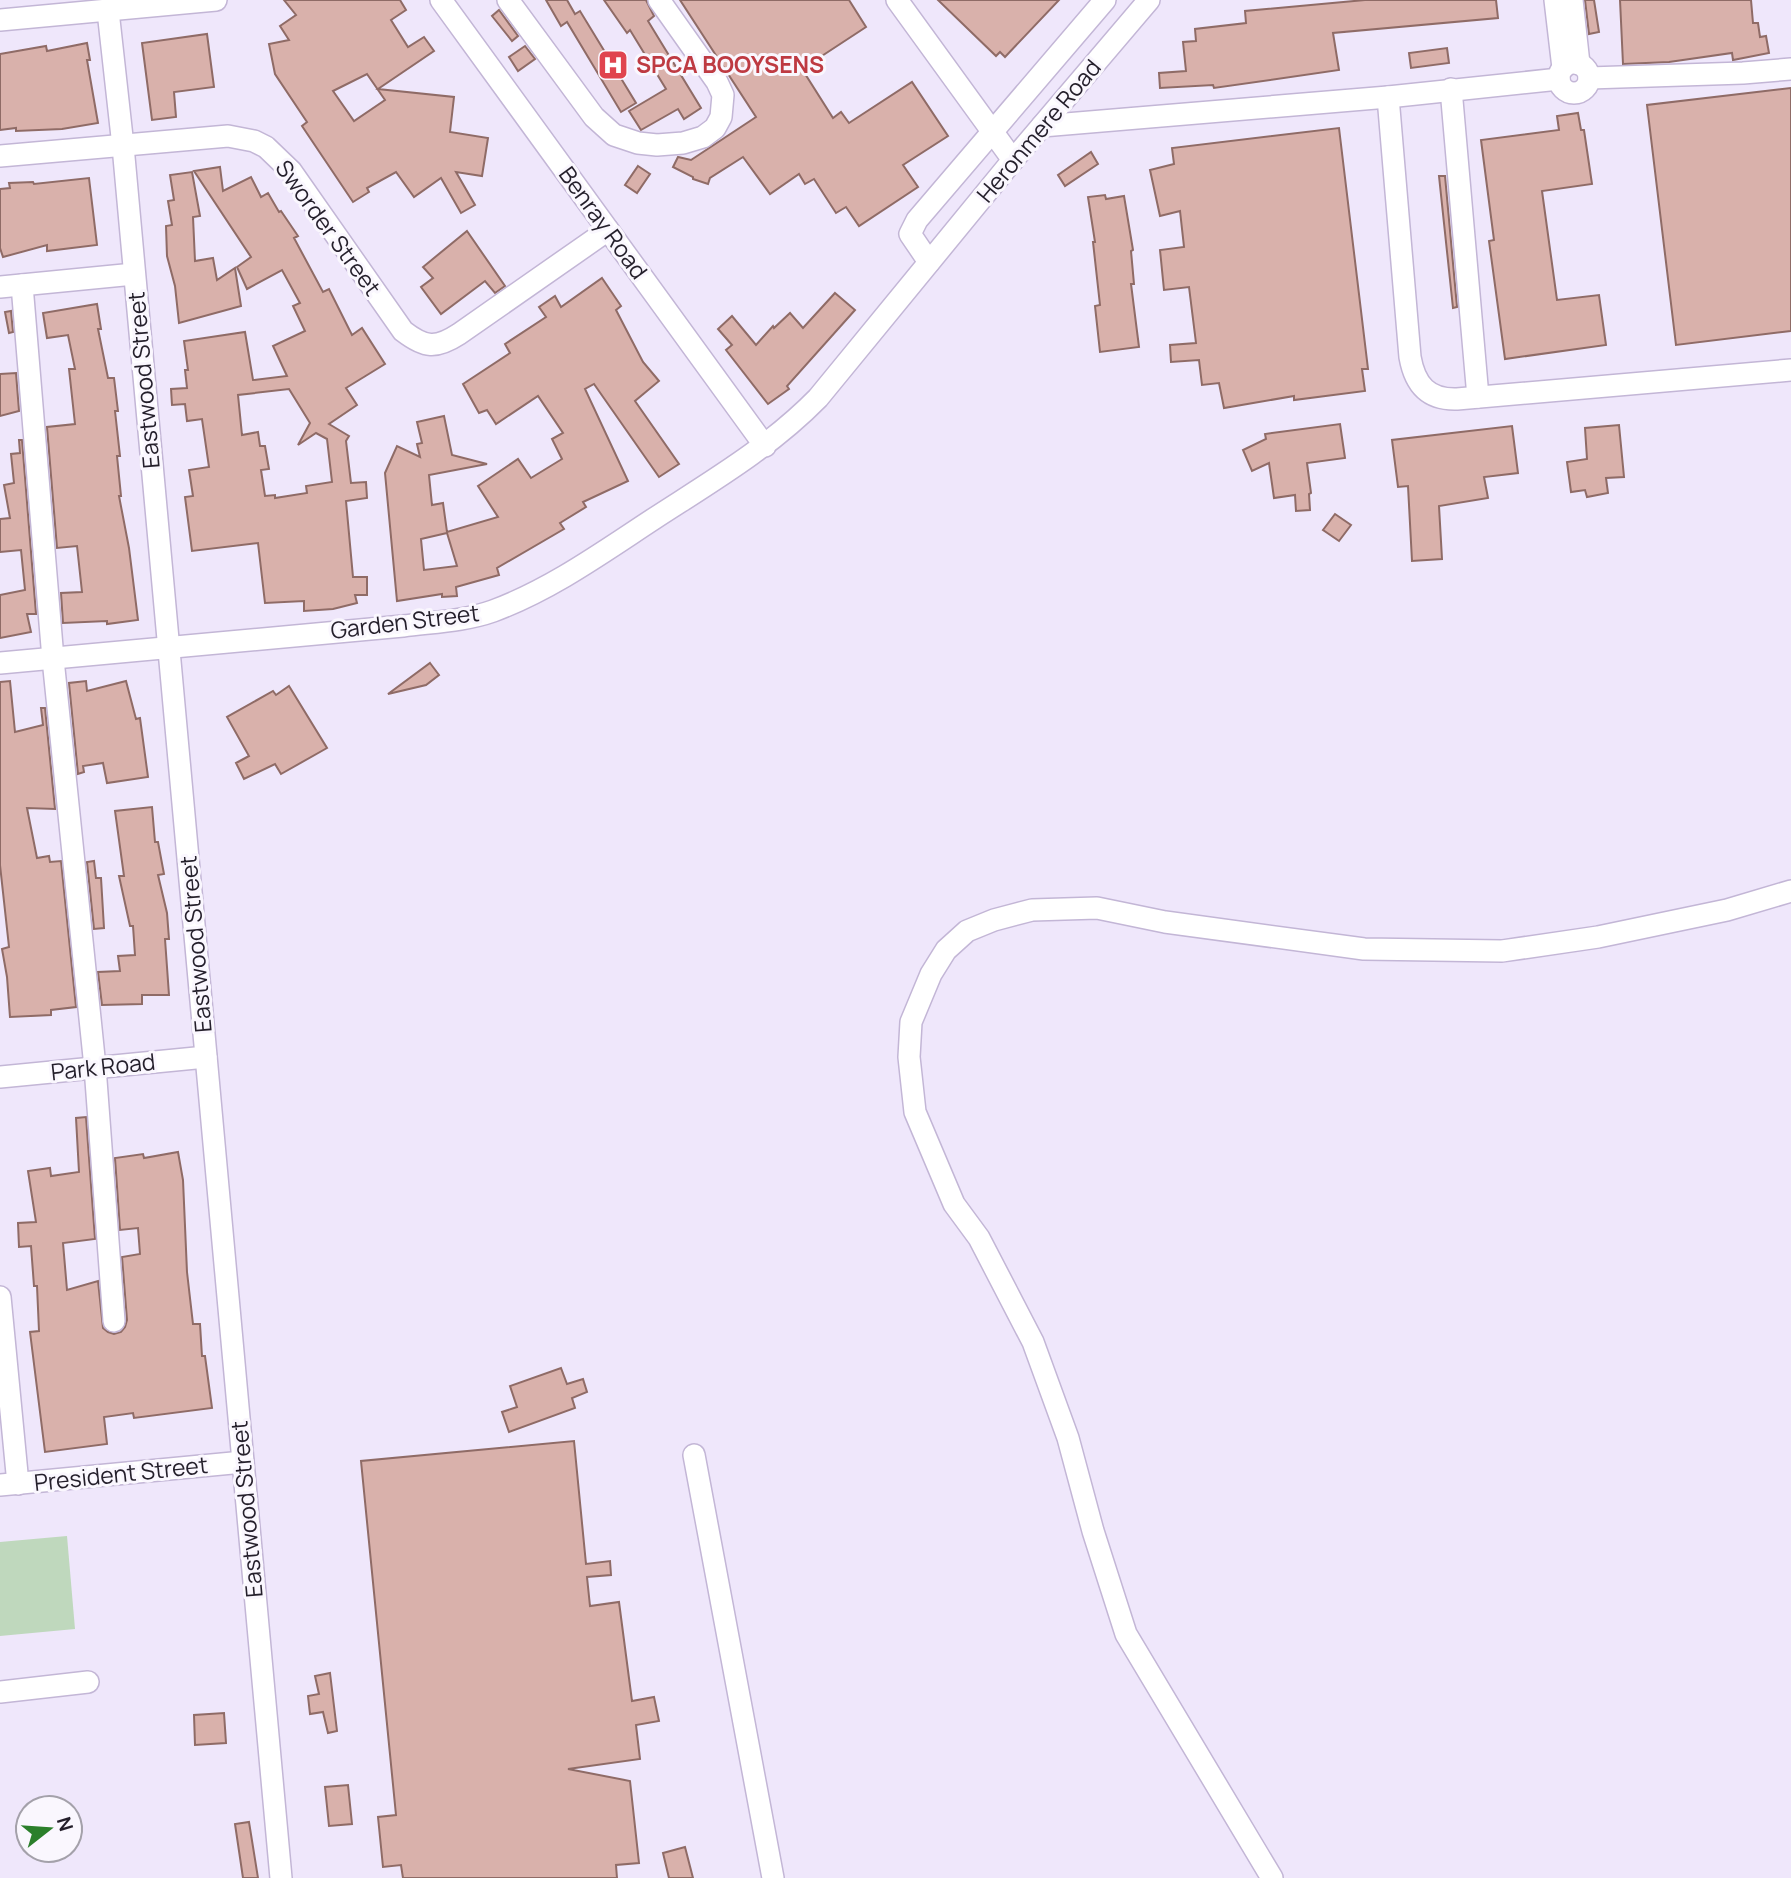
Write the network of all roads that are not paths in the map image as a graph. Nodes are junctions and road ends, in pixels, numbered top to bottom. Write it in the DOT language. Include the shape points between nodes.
graph roads {
  1 [pos="216,0"];
  2 [pos="441,0"];
  3 [pos="508,0"];
  4 [pos="659,0"];
  5 [pos="897,0"];
  6 [pos="1105,0"];
  7 [pos="1149,0"];
  8 [pos="1555,0"];
  9 [pos="1572,0"];
  10 [pos="108,11"];
  11 [pos="0,20"];
  12 [pos="1791,69"];
  13 [pos="1572,72"];
  14 [pos="1451,89"];
  15 [pos="1388,97"];
  16 [pos="1042,127"];
  17 [pos="991,131"];
  18 [pos="123,146"];
  19 [pos="0,156"];
  20 [pos="1013,160"];
  21 [pos="608,230"];
  22 [pos="929,262"];
  23 [pos="134,274"];
  24 [pos="22,285"];
  25 [pos="0,287"];
  26 [pos="1791,370"];
  27 [pos="1478,397"];
  28 [pos="765,446"];
  29 [pos="168,646"];
  30 [pos="53,659"];
  31 [pos="0,663"];
  32 [pos="1791,891"];
  33 [pos="206,1057"];
  34 [pos="95,1067"];
  35 [pos="0,1077"];
  36 [pos="0,1297"];
  37 [pos="114,1321"];
  38 [pos="694,1455"];
  39 [pos="243,1462"];
  40 [pos="9,1485"];
  41 [pos="88,1682"];
  42 [pos="0,1692"];
  43 [pos="282,1878"];
  44 [pos="773,1878"];
  45 [pos="1272,1878"];
  1 -- 10 [label="street"];
  2 -- 21 [label="street, Benray Road"];
  3 -- 4 [label="street" via="594,117 614,135 638,143 683,143 715,128 723,95"];
  5 -- 17 [label="street"];
  6 -- 17 [label="street, Heronmere Road"];
  7 -- 16 [label="street, Heronmere Road"];
  8 -- 13 [label="street"];
  9 -- 13 [label="street"];
  10 -- 11 [label="street"];
  10 -- 18 [label="street, Eastwood Street"];
  12 -- 13 [label="street"];
  13 -- 14 [label="street"];
  14 -- 15 [label="street"];
  14 -- 27 [label="street"];
  15 -- 16 [label="street"];
  15 -- 27 [label="street" via="1413,370 1422,386 1443,399"];
  16 -- 20 [label="street, Heronmere Road"];
  17 -- 20 [label="street"];
  17 -- 22 [label="street, Heronmere Road" via="910,234"];
  18 -- 19 [label="street, Sworder Street"];
  18 -- 21 [label="street, Sworder Street" via="228,136 266,147 291,171 392,317 411,337 428,345 459,334"];
  18 -- 23 [label="street, Eastwood Street"];
  20 -- 22 [label="street, Heronmere Road"];
  21 -- 28 [label="street, Benray Road"];
  22 -- 28 [label="street, Heronmere Road" via="818,398"];
  23 -- 24 [label="street"];
  23 -- 29 [label="street, Eastwood Street"];
  24 -- 25 [label="street"];
  24 -- 30 [label="street"];
  26 -- 27 [label="street"];
  28 -- 29 [label="street, Garden Street" via="562,578 489,612 403,626"];
  29 -- 30 [label="street, Garden Street"];
  29 -- 33 [label="street, Eastwood Street"];
  30 -- 31 [label="street, Garden Street"];
  30 -- 34 [label="street"];
  32 -- 45 [label="street" via="1727,910 1502,951 1364,949 1165,922 1097,908 1032,910 967,931 946,950 931,974 911,1021 909,1057 915,1112 954,1204 979,1238 1033,1342 1068,1438 1126,1634"];
  33 -- 34 [label="street, Park Road"];
  33 -- 39 [label="street, Eastwood Street"];
  34 -- 35 [label="street, Park Road"];
  34 -- 37 [label="street"];
  36 -- 40 [label="street"];
  38 -- 44 [label="street"];
  39 -- 40 [label="street, President Street"];
  39 -- 43 [label="street, Eastwood Street"];
  41 -- 42 [label="street"];
}
